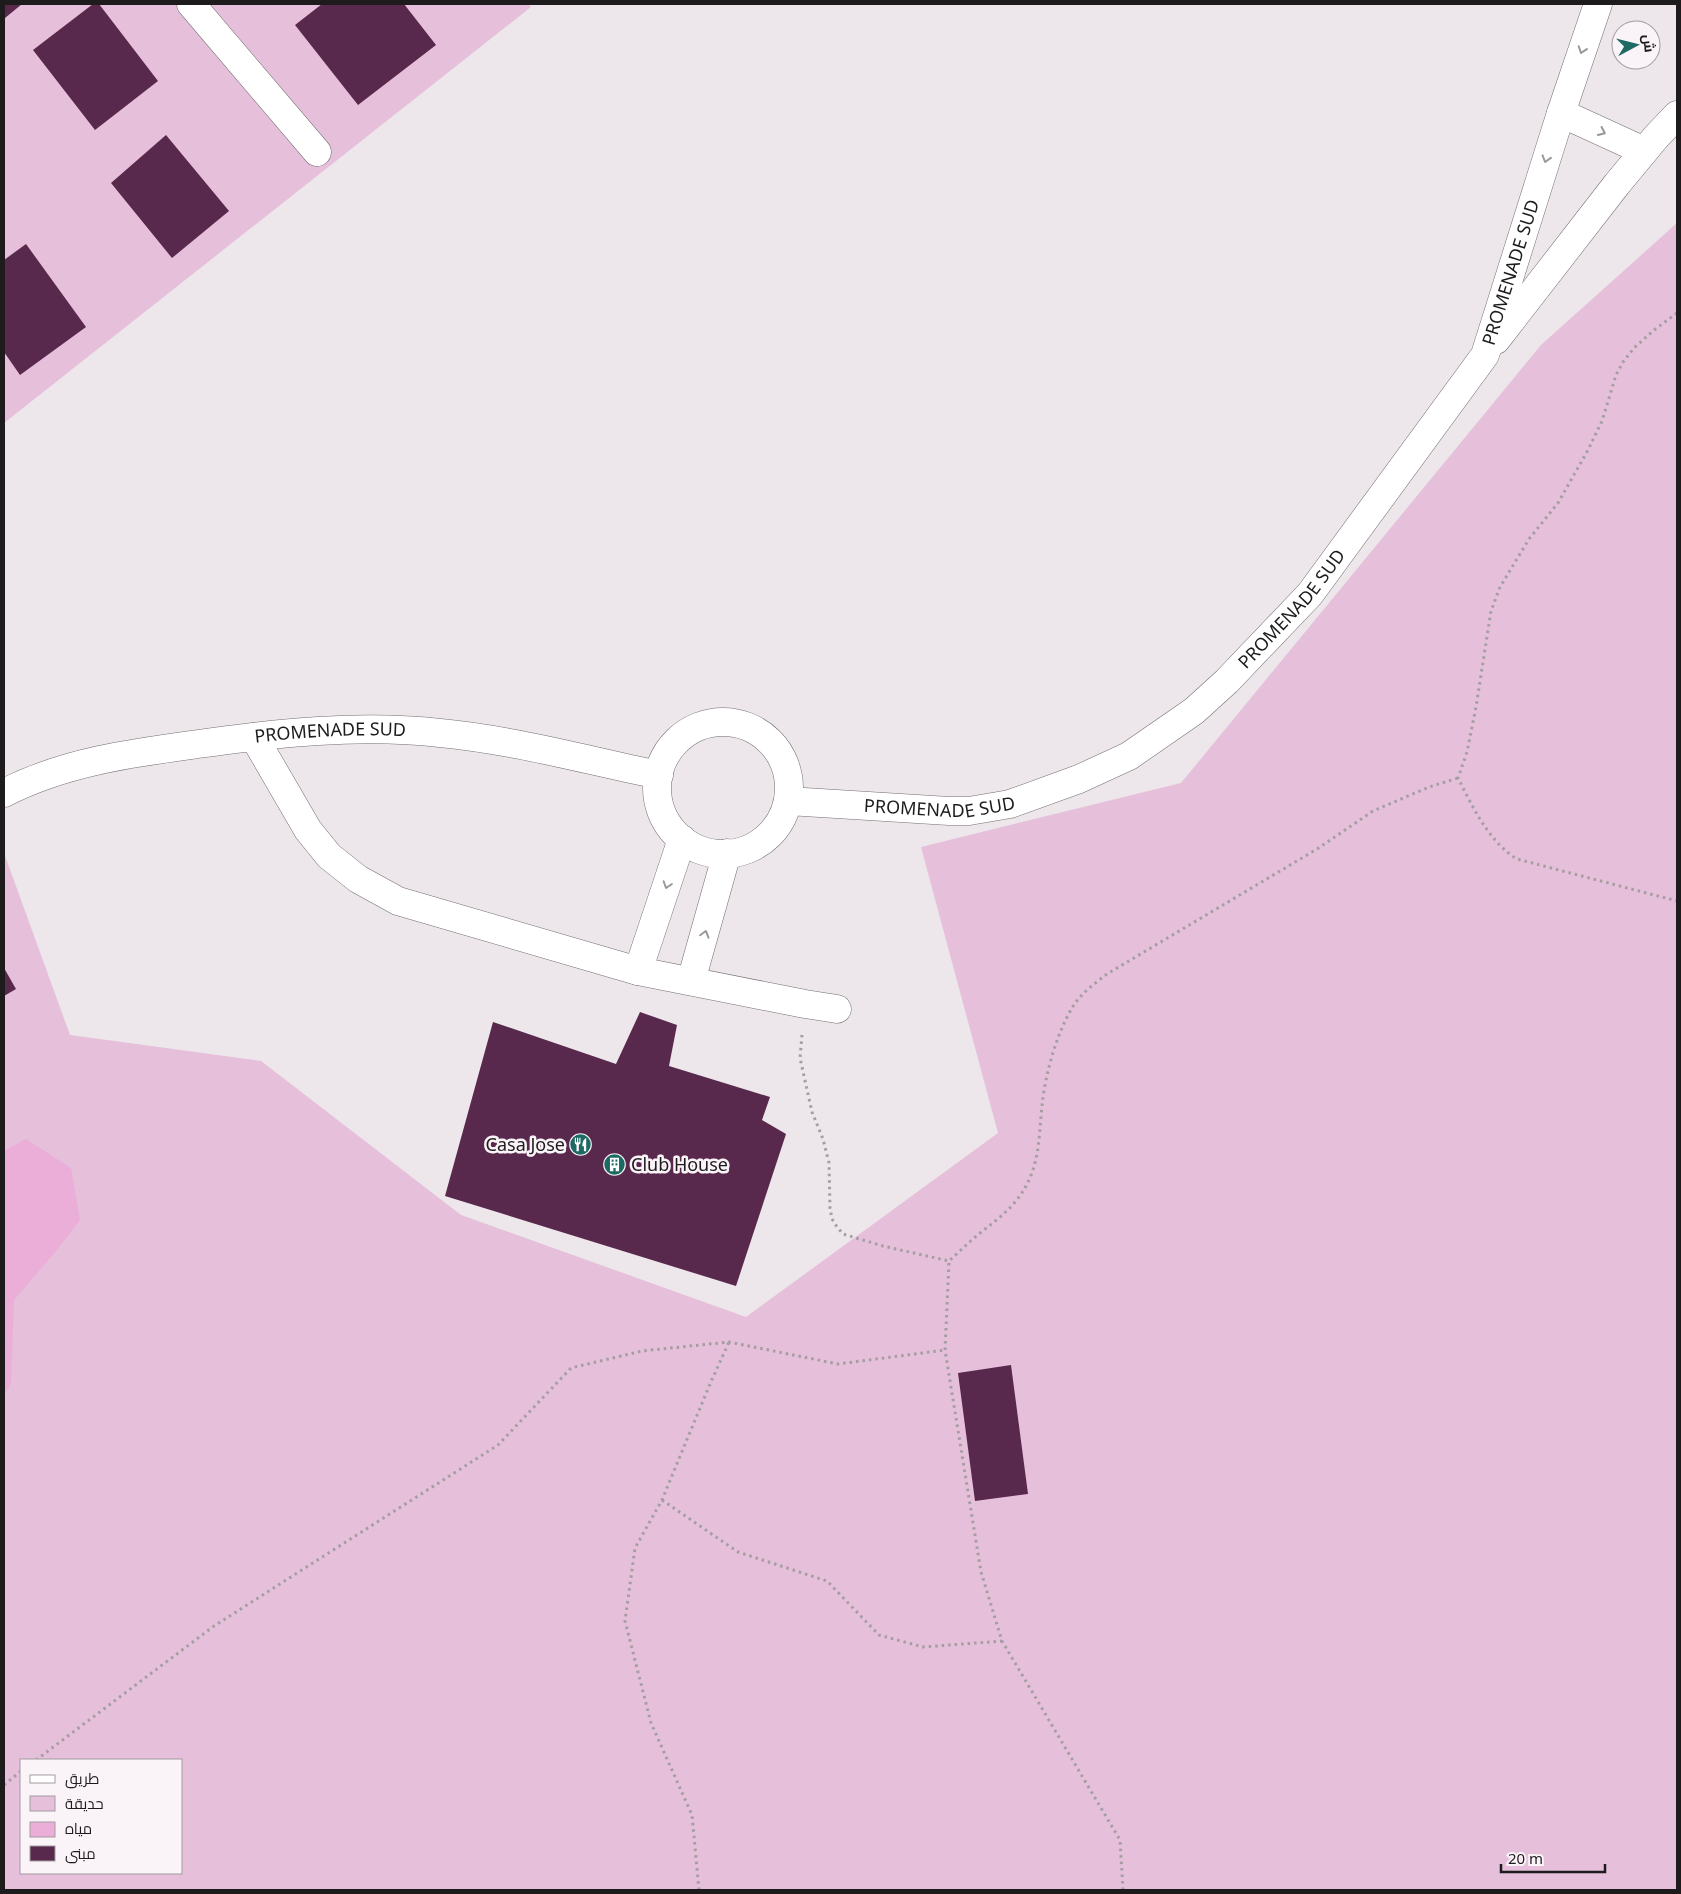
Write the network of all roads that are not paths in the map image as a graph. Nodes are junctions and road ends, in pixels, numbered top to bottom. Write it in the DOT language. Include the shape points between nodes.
graph roads {
  1 [pos="191,4"];
  2 [pos="1598,4"];
  3 [pos="1561,113"];
  4 [pos="1677,115"];
  5 [pos="1644,151"];
  6 [pos="317,152"];
  7 [pos="1485,355"];
  8 [pos="254,737"];
  9 [pos="659,775"];
  10 [pos="4,793"];
  11 [pos="788,801"];
  12 [pos="682,838"];
  13 [pos="727,853"];
  14 [pos="638,971"];
  15 [pos="691,981"];
  16 [pos="837,1009"];
  1 -- 6 [label="street"];
  2 -- 3 [label="street, PROMENADE SUD, one-way"];
  3 -- 5 [label="street, one-way"];
  3 -- 7 [label="street, PROMENADE SUD, one-way"];
  4 -- 5 [label="street"];
  5 -- 7 [label="street"];
  7 -- 11 [label="street, PROMENADE SUD" via="1310,594 1228,681 1194,711 1129,756 1027,799 991,807 949,811"];
  8 -- 9 [label="street, PROMENADE SUD" via="323,731 438,732 506,742"];
  8 -- 10 [label="street, PROMENADE SUD" via="101,759 41,777"];
  8 -- 14 [label="street" via="308,830 329,856 358,879 398,900"];
  9 -- 11 [label="street" via="671,748 692,730 712,723 740,724 760,733 783,759 789,787"];
  9 -- 12 [label="street" via="663,813"];
  11 -- 13 [label="street" via="784,815 766,838 748,849"];
  12 -- 13 [label="street" via="703,850"];
  12 -- 14 [label="street, one-way"];
  15 -- 13 [label="street, one-way"];
  14 -- 15 [label="street"];
  15 -- 16 [label="street"];
}
